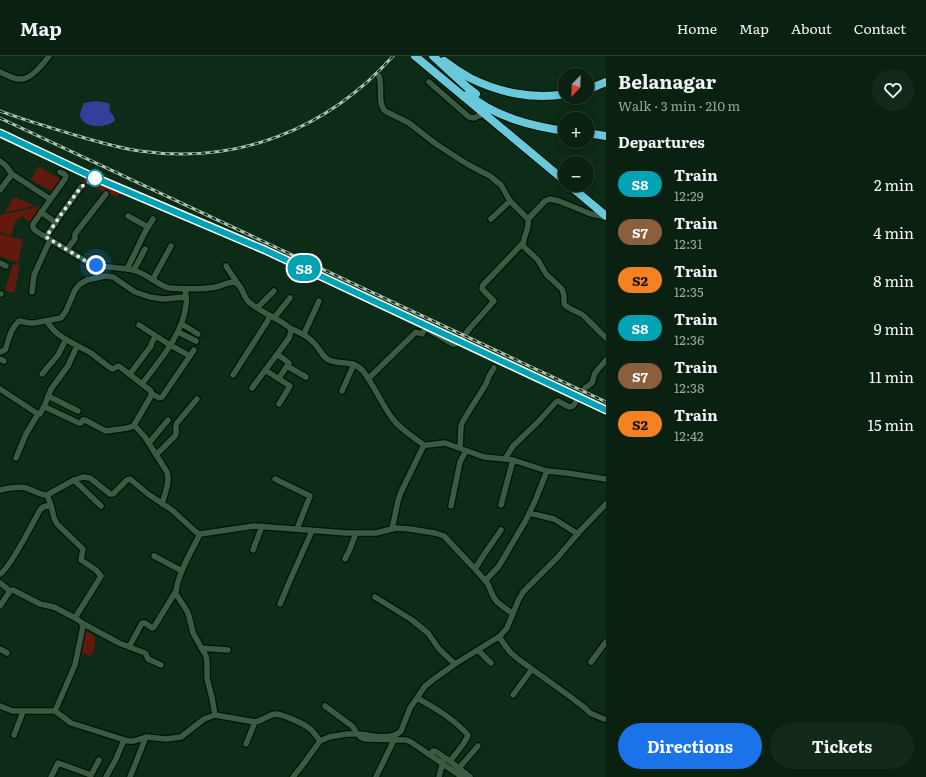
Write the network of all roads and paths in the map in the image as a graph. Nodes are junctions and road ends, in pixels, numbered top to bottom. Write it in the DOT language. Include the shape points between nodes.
graph roads {
  1 [pos="49,56"];
  2 [pos="415,56"];
  3 [pos="423,56"];
  4 [pos="433,56"];
  5 [pos="437,56"];
  6 [pos="0,72"];
  7 [pos="379,76"];
  8 [pos="429,82"];
  9 [pos="606,82"];
  10 [pos="594,87"];
  11 [pos="558,96"];
  12 [pos="483,114"];
  13 [pos="558,125"];
  14 [pos="594,129"];
  15 [pos="558,130"];
  16 [pos="606,130"];
  17 [pos="594,134"];
  18 [pos="606,136"];
  19 [pos="0,161"];
  20 [pos="60,172"];
  21 [pos="12,174"];
  22 [pos="558,175"];
  23 [pos="81,187"];
  24 [pos="0,190"];
  25 [pos="577,192"];
  26 [pos="106,194"];
  27 [pos="50,199"];
  28 [pos="510,201"];
  29 [pos="41,212"];
  30 [pos="128,216"];
  31 [pos="606,216"];
  32 [pos="153,219"];
  33 [pos="491,219"];
  34 [pos="528,219"];
  35 [pos="56,223"];
  36 [pos="148,227"];
  37 [pos="48,239"];
  38 [pos="523,243"];
  39 [pos="171,246"];
  40 [pos="67,249"];
  41 [pos="145,249"];
  42 [pos="0,263"];
  43 [pos="6,266"];
  44 [pos="226,266"];
  45 [pos="127,269"];
  46 [pos="134,270"];
  47 [pos="153,279"];
  48 [pos="238,284"];
  49 [pos="274,291"];
  50 [pos="32,292"];
  51 [pos="185,293"];
  52 [pos="290,298"];
  53 [pos="319,301"];
  54 [pos="256,308"];
  55 [pos="270,319"];
  56 [pos="48,321"];
  57 [pos="182,324"];
  58 [pos="139,325"];
  59 [pos="290,331"];
  60 [pos="178,332"];
  61 [pos="198,334"];
  62 [pos="304,334"];
  63 [pos="156,336"];
  64 [pos="606,338"];
  65 [pos="66,340"];
  66 [pos="196,341"];
  67 [pos="170,345"];
  68 [pos="78,347"];
  69 [pos="194,350"];
  70 [pos="0,352"];
  71 [pos="277,354"];
  72 [pos="190,356"];
  73 [pos="606,360"];
  74 [pos="287,366"];
  75 [pos="353,366"];
  76 [pos="494,368"];
  77 [pos="266,370"];
  78 [pos="42,374"];
  79 [pos="130,374"];
  80 [pos="233,375"];
  81 [pos="279,378"];
  82 [pos="306,378"];
  83 [pos="368,379"];
  84 [pos="142,384"];
  85 [pos="252,388"];
  86 [pos="0,389"];
  87 [pos="342,390"];
  88 [pos="152,393"];
  89 [pos="48,396"];
  90 [pos="197,399"];
  91 [pos="279,404"];
  92 [pos="44,407"];
  93 [pos="78,411"];
  94 [pos="38,414"];
  95 [pos="168,420"];
  96 [pos="134,425"];
  97 [pos="149,443"];
  98 [pos="423,448"];
  99 [pos="460,448"];
  100 [pos="464,454"];
  101 [pos="156,455"];
  102 [pos="16,458"];
  103 [pos="504,459"];
  104 [pos="513,463"];
  105 [pos="546,474"];
  106 [pos="275,479"];
  107 [pos="606,479"];
  108 [pos="74,480"];
  109 [pos="0,490"];
  110 [pos="47,495"];
  111 [pos="162,504"];
  112 [pos="501,504"];
  113 [pos="606,504"];
  114 [pos="51,505"];
  115 [pos="101,506"];
  116 [pos="451,506"];
  117 [pos="529,513"];
  118 [pos="262,526"];
  119 [pos="297,529"];
  120 [pos="392,529"];
  121 [pos="501,530"];
  122 [pos="312,531"];
  123 [pos="356,533"];
  124 [pos="200,534"];
  125 [pos="578,534"];
  126 [pos="252,550"];
  127 [pos="154,556"];
  128 [pos="345,559"];
  129 [pos="476,569"];
  130 [pos="182,571"];
  131 [pos="0,574"];
  132 [pos="485,581"];
  133 [pos="0,583"];
  134 [pos="10,591"];
  135 [pos="176,591"];
  136 [pos="375,597"];
  137 [pos="280,604"];
  138 [pos="0,606"];
  139 [pos="513,614"];
  140 [pos="75,618"];
  141 [pos="81,622"];
  142 [pos="499,637"];
  143 [pos="606,642"];
  144 [pos="129,647"];
  145 [pos="201,648"];
  146 [pos="0,649"];
  147 [pos="228,650"];
  148 [pos="478,650"];
  149 [pos="7,652"];
  150 [pos="591,662"];
  151 [pos="491,663"];
  152 [pos="455,664"];
  153 [pos="161,665"];
  154 [pos="532,669"];
  155 [pos="513,695"];
  156 [pos="417,698"];
  157 [pos="0,706"];
  158 [pos="325,706"];
  159 [pos="55,710"];
  160 [pos="23,712"];
  161 [pos="215,715"];
  162 [pos="604,719"];
  163 [pos="255,722"];
  164 [pos="358,734"];
  165 [pos="14,735"];
  166 [pos="146,738"];
  167 [pos="124,740"];
  168 [pos="394,740"];
  169 [pos="320,741"];
  170 [pos="246,744"];
  171 [pos="478,746"];
  172 [pos="430,755"];
  173 [pos="445,757"];
  174 [pos="99,760"];
  175 [pos="450,761"];
  176 [pos="443,764"];
  177 [pos="459,768"];
  178 [pos="91,776"];
  179 [pos="51,777"];
  180 [pos="106,777"];
  181 [pos="130,777"];
  182 [pos="293,777"];
  183 [pos="376,777"];
  184 [pos="439,777"];
  185 [pos="462,777"];
  186 [pos="470,777"];
  1 -- 6 [label="street" via="30,76 22,79"];
  2 -- 12 [label="highway"];
  3 -- 15 [label="highway" via="472,98 486,106 514,120"];
  4 -- 13 [label="highway" via="468,88 494,105 528,118"];
  5 -- 11 [label="highway" via="469,77 499,90 533,96"];
  7 -- 28 [label="street" via="385,111 409,123 436,144 490,176 501,184"];
  8 -- 12 [label="street" via="469,117 474,118"];
  9 -- 10 [label="highway"];
  12 -- 22 [label="highway"];
  14 -- 16 [label="highway"];
  17 -- 18 [label="highway"];
  19 -- 21 [label="street"];
  20 -- 27 [label="street" via="66,176 65,179"];
  21 -- 24 [label="street"];
  21 -- 27 [label="street"];
  23 -- 35 [label="street"];
  25 -- 31 [label="highway"];
  26 -- 40 [label="street" via="75,234"];
  27 -- 29 [label="street"];
  28 -- 33 [label="street"];
  28 -- 34 [label="street"];
  29 -- 35 [label="street"];
  29 -- 37 [label="street" via="32,227"];
  30 -- 36 [label="street"];
  31 -- 34 [label="street" via="591,214 550,199"];
  32 -- 36 [label="street"];
  34 -- 38 [label="street"];
  35 -- 37 [label="street"];
  36 -- 45 [label="street"];
  37 -- 40 [label="street"];
  37 -- 50 [label="street" via="34,275"];
  38 -- 64 [label="street" via="524,248 538,260 546,274 562,290 566,307 584,316"];
  38 -- 83 [label="street" via="483,285 482,288 494,301 460,341 453,344 426,329 422,334 416,332"];
  39 -- 47 [label="street"];
  40 -- 45 [label="street" via="96,265"];
  41 -- 46 [label="street"];
  42 -- 43 [label="street"];
  44 -- 48 [label="street"];
  45 -- 46 [label="street"];
  46 -- 47 [label="street"];
  47 -- 51 [label="street" via="165,287"];
  48 -- 51 [label="street" via="231,282"];
  48 -- 54 [label="street" via="248,301"];
  49 -- 54 [label="street"];
  51 -- 56 [label="street" via="150,297 135,292 113,276 105,276 83,281 75,290 64,315"];
  51 -- 57 [label="street" via="186,305"];
  52 -- 55 [label="street"];
  53 -- 62 [label="street"];
  54 -- 55 [label="street"];
  55 -- 59 [label="street"];
  55 -- 80 [label="street"];
  56 -- 65 [label="street" via="53,330"];
  56 -- 70 [label="street" via="17,323 5,350"];
  57 -- 60 [label="street"];
  57 -- 61 [label="street"];
  58 -- 63 [label="street"];
  59 -- 62 [label="street"];
  59 -- 71 [label="street"];
  60 -- 66 [label="street"];
  60 -- 67 [label="street"];
  62 -- 75 [label="street" via="327,359"];
  63 -- 67 [label="street"];
  63 -- 79 [label="street"];
  65 -- 68 [label="street"];
  65 -- 78 [label="street" via="58,355"];
  67 -- 72 [label="street"];
  67 -- 84 [label="street"];
  68 -- 79 [label="street" via="111,368 118,366"];
  68 -- 89 [label="street"];
  69 -- 72 [label="street"];
  71 -- 74 [label="street" via="289,363"];
  71 -- 77 [label="street"];
  72 -- 88 [label="street" via="162,397 159,398"];
  73 -- 103 [label="street" via="574,406 569,407 560,401 556,402 513,446"];
  74 -- 81 [label="street"];
  74 -- 82 [label="street"];
  75 -- 83 [label="street" via="360,368"];
  75 -- 87 [label="street"];
  76 -- 99 [label="street" via="463,421"];
  77 -- 81 [label="street"];
  77 -- 85 [label="street"];
  79 -- 84 [label="street"];
  81 -- 91 [label="street" via="290,386"];
  83 -- 98 [label="street" via="392,418"];
  84 -- 88 [label="street"];
  86 -- 94 [label="street"];
  88 -- 96 [label="street"];
  89 -- 92 [label="street"];
  89 -- 93 [label="street"];
  90 -- 101 [label="street" via="177,423 175,436"];
  92 -- 94 [label="street"];
  92 -- 96 [label="street" via="79,424 86,420 106,431"];
  94 -- 102 [label="street"];
  95 -- 97 [label="street"];
  96 -- 97 [label="street"];
  97 -- 101 [label="street"];
  98 -- 99 [label="street" via="445,443"];
  98 -- 120 [label="street" via="398,501"];
  99 -- 100 [label="street"];
  100 -- 103 [label="street"];
  100 -- 116 [label="street"];
  101 -- 111 [label="street" via="168,475"];
  103 -- 104 [label="street"];
  104 -- 105 [label="street"];
  104 -- 112 [label="street"];
  105 -- 107 [label="street" via="567,473"];
  105 -- 117 [label="street"];
  106 -- 119 [label="street" via="310,496"];
  108 -- 110 [label="street"];
  108 -- 111 [label="street" via="90,478 113,494 130,479"];
  108 -- 115 [label="street"];
  109 -- 110 [label="street" via="20,487"];
  110 -- 114 [label="street"];
  111 -- 124 [label="street"];
  113 -- 125 [label="street"];
  114 -- 131 [label="street" via="40,510 13,557"];
  114 -- 140 [label="street" via="58,524 83,549 81,560 101,576"];
  117 -- 125 [label="street" via="554,519"];
  117 -- 132 [label="street" via="502,561"];
  118 -- 119 [label="street"];
  118 -- 124 [label="street"];
  118 -- 126 [label="street"];
  119 -- 122 [label="street"];
  120 -- 123 [label="street" via="376,533"];
  120 -- 129 [label="street" via="440,534"];
  121 -- 129 [label="street"];
  122 -- 123 [label="street"];
  122 -- 137 [label="street"];
  123 -- 128 [label="street"];
  124 -- 130 [label="street"];
  125 -- 139 [label="street" via="523,592"];
  127 -- 130 [label="street"];
  129 -- 132 [label="street"];
  130 -- 135 [label="street"];
  132 -- 139 [label="street" via="497,602"];
  133 -- 134 [label="street"];
  134 -- 138 [label="street"];
  134 -- 140 [label="street" via="15,590 40,604 54,607"];
  135 -- 144 [label="street" via="154,627 142,623"];
  135 -- 145 [label="street" via="177,597 187,610 193,633"];
  136 -- 152 [label="street" via="428,633"];
  139 -- 142 [label="street" via="507,628"];
  140 -- 141 [label="street"];
  141 -- 144 [label="street"];
  141 -- 159 [label="street" via="83,626 75,665"];
  142 -- 148 [label="street"];
  142 -- 154 [label="street" via="514,655"];
  143 -- 150 [label="street"];
  144 -- 153 [label="street" via="145,653 148,659"];
  145 -- 147 [label="street"];
  145 -- 161 [label="street" via="207,660 207,678"];
  146 -- 149 [label="street"];
  148 -- 151 [label="street"];
  148 -- 152 [label="street"];
  152 -- 156 [label="street" via="425,686"];
  154 -- 155 [label="street"];
  154 -- 162 [label="street" via="590,713"];
  156 -- 164 [label="street" via="398,734"];
  156 -- 175 [label="street" via="435,708 468,735"];
  157 -- 160 [label="street"];
  158 -- 164 [label="street" via="344,719"];
  159 -- 160 [label="street"];
  159 -- 167 [label="street" via="71,723"];
  160 -- 165 [label="street"];
  161 -- 163 [label="street"];
  161 -- 166 [label="street" via="204,719 180,737"];
  163 -- 169 [label="street" via="279,714 310,729"];
  163 -- 170 [label="street"];
  164 -- 168 [label="street" via="365,739"];
  164 -- 169 [label="street" via="329,737"];
  166 -- 167 [label="street" via="128,742"];
  166 -- 181 [label="street"];
  167 -- 180 [label="street"];
  168 -- 172 [label="street" via="411,742"];
  168 -- 183 [label="street"];
  169 -- 182 [label="street"];
  171 -- 177 [label="street"];
  172 -- 173 [label="street" via="434,751"];
  172 -- 176 [label="street"];
  173 -- 175 [label="street"];
  173 -- 176 [label="street"];
  174 -- 178 [label="street"];
  175 -- 177 [label="street"];
  176 -- 184 [label="street"];
  176 -- 185 [label="street"];
  177 -- 186 [label="street"];
  178 -- 179 [label="street" via="58,763"];
}
